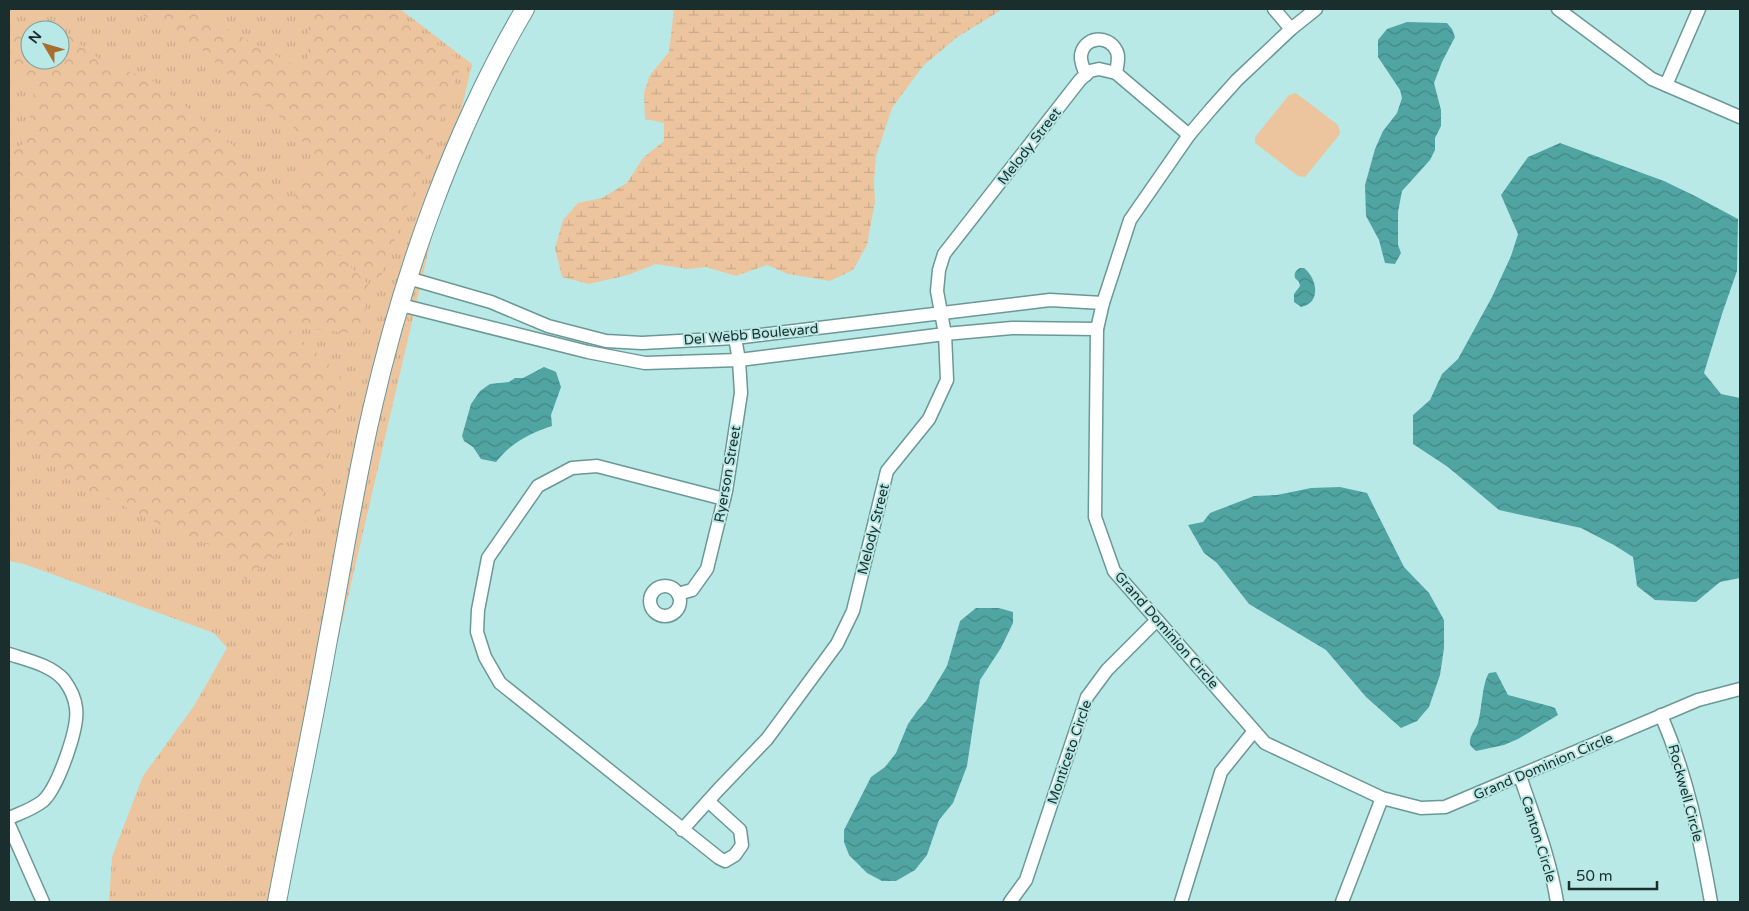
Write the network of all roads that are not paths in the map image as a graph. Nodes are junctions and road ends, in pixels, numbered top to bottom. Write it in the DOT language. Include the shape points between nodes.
graph roads {
  1 [pos="525,9"];
  2 [pos="1274,9"];
  3 [pos="1316,9"];
  4 [pos="1558,9"];
  5 [pos="1699,9"];
  6 [pos="1291,29"];
  7 [pos="1116,73"];
  8 [pos="1086,75"];
  9 [pos="1666,86"];
  10 [pos="1740,117"];
  11 [pos="1189,135"];
  12 [pos="408,278"];
  13 [pos="1103,303"];
  14 [pos="400,305"];
  15 [pos="941,313"];
  16 [pos="1097,330"];
  17 [pos="945,334"];
  18 [pos="736,338"];
  19 [pos="739,360"];
  20 [pos="724,499"];
  21 [pos="678,594"];
  22 [pos="1157,620"];
  23 [pos="9,654"];
  24 [pos="1740,689"];
  25 [pos="1661,715"];
  26 [pos="1254,731"];
  27 [pos="1520,776"];
  28 [pos="1382,798"];
  29 [pos="708,801"];
  30 [pos="9,818"];
  31 [pos="9,825"];
  32 [pos="682,830"];
  33 [pos="43,902"];
  34 [pos="277,902"];
  35 [pos="1010,902"];
  36 [pos="1182,902"];
  37 [pos="1342,902"];
  38 [pos="1556,902"];
  39 [pos="1711,902"];
  1 -- 12 [label="main road" via="465,128"];
  2 -- 6 [label="street"];
  3 -- 6 [label="street, Grand Dominion Circle"];
  4 -- 9 [label="street" via="1652,80"];
  5 -- 9 [label="street"];
  6 -- 11 [label="street, Grand Dominion Circle" via="1237,80"];
  7 -- 8 [label="street" via="1099,69"];
  7 -- 8 [label="street" via="1117,50 1103,39 1086,44 1081,54"];
  7 -- 11 [label="street"];
  8 -- 15 [label="street, Melody Street" via="944,254 936,291"];
  9 -- 10 [label="street"];
  11 -- 13 [label="street, Grand Dominion Circle" via="1130,220"];
  12 -- 14 [label="main road"];
  12 -- 18 [label="street, Del Webb Boulevard" via="491,302 548,326 606,341 642,343"];
  13 -- 15 [label="street, Del Webb Boulevard" via="1050,300"];
  13 -- 16 [label="street, Grand Dominion Circle"];
  14 -- 19 [label="street, Del Webb Boulevard" via="644,363"];
  14 -- 34 [label="main road" via="372,408"];
  15 -- 17 [label="street, Melody Street"];
  15 -- 18 [label="street, Del Webb Boulevard"];
  16 -- 17 [label="street, Del Webb Boulevard" via="1012,328"];
  16 -- 22 [label="street, Grand Dominion Circle" via="1095,517 1114,571"];
  17 -- 19 [label="street, Del Webb Boulevard"];
  17 -- 29 [label="street, Melody Street" via="947,380 929,419 887,471 853,611 837,644 767,739"];
  18 -- 19 [label="street, Ryerson Street"];
  19 -- 20 [label="street, Ryerson Street" via="741,393"];
  20 -- 21 [label="street, Ryerson Street" via="707,569 692,590"];
  20 -- 32 [label="street" via="597,466 572,468 538,486 499,540 488,558 477,614 477,632 485,657 500,683"];
  22 -- 26 [label="street, Grand Dominion Circle"];
  22 -- 35 [label="street, Monticeto Circle" via="1107,670 1087,696 1026,880"];
  23 -- 30 [label="street" via="60,676 72,694 76,716 56,785 33,808"];
  24 -- 25 [label="street, Grand Dominion Circle" via="1698,700"];
  25 -- 27 [label="street, Grand Dominion Circle"];
  25 -- 39 [label="street, Rockwell Circle" via="1688,787"];
  26 -- 28 [label="street, Grand Dominion Circle" via="1265,743"];
  26 -- 36 [label="street" via="1221,772"];
  27 -- 28 [label="street, Grand Dominion Circle" via="1445,808 1422,808"];
  27 -- 38 [label="street, Canton Circle" via="1544,844"];
  28 -- 37 [label="street"];
  29 -- 32 [label="street, Melody Street"];
  29 -- 32 [label="street" via="740,830 742,845 735,855 725,861"];
  31 -- 33 [label="street"];
}
